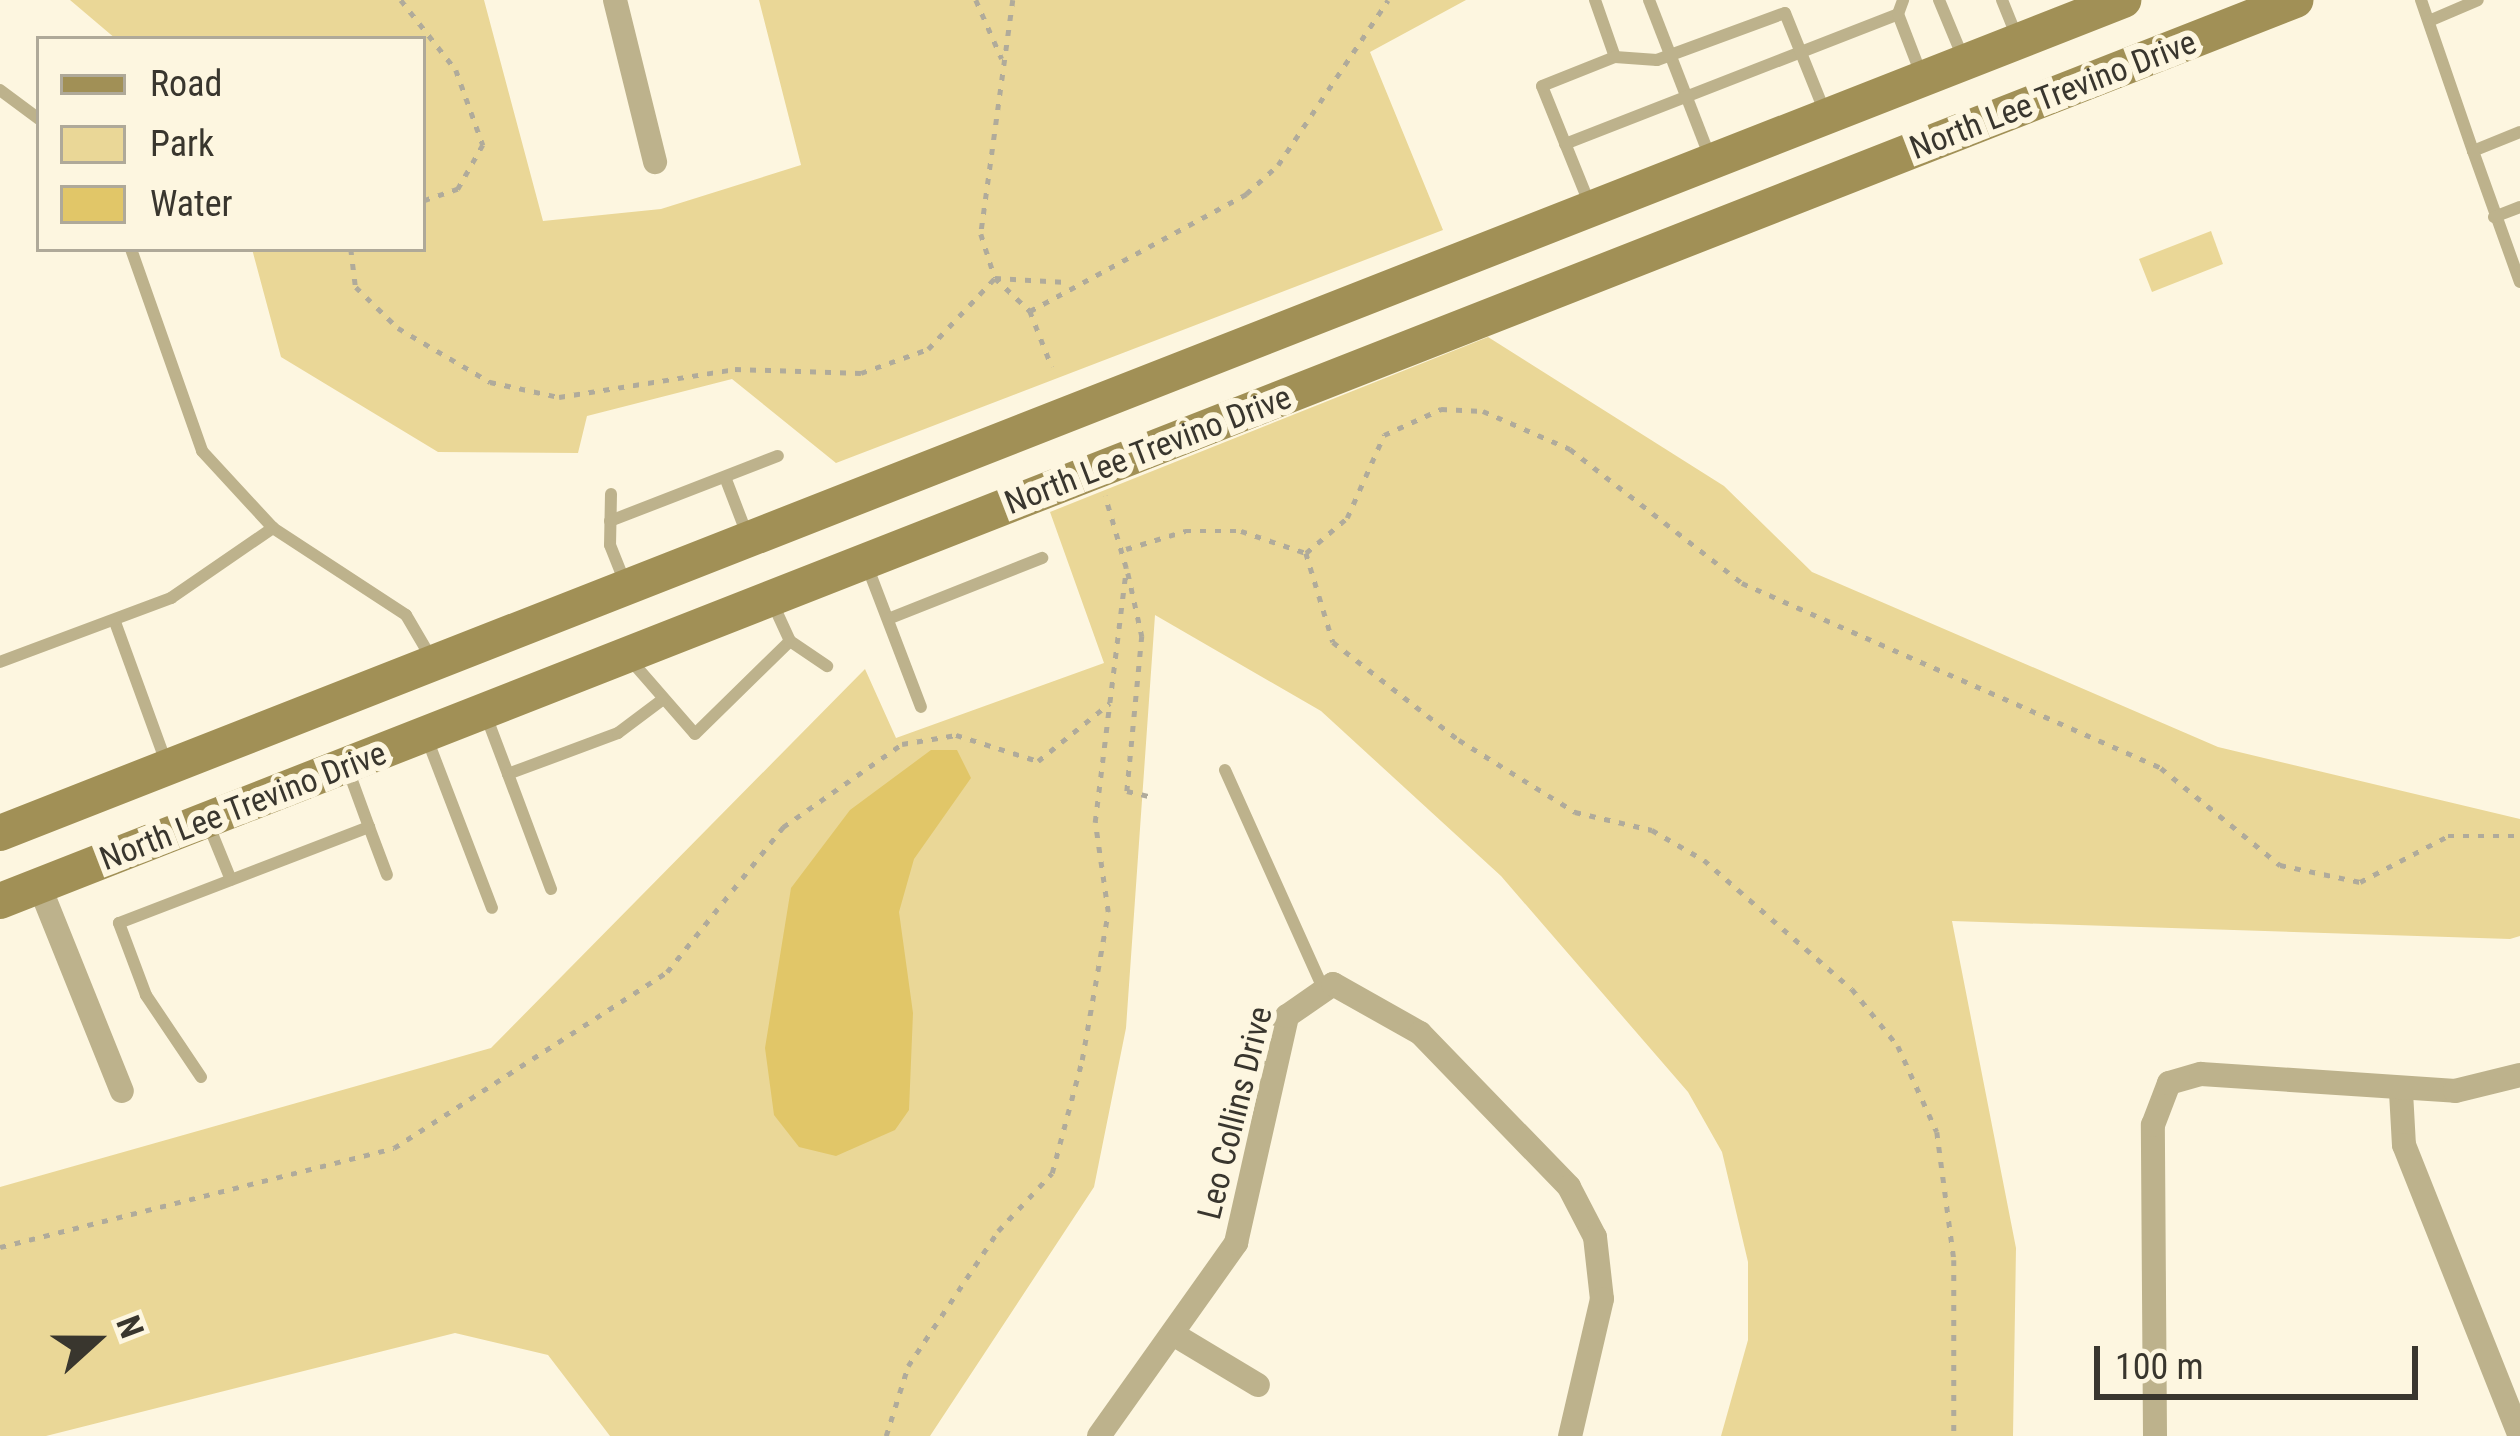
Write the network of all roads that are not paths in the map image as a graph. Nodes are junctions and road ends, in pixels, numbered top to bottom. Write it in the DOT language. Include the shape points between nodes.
graph roads {
  1 [pos="615,0"];
  2 [pos="1595,0"];
  3 [pos="1648,0"];
  4 [pos="1939,0"];
  5 [pos="2002,0"];
  6 [pos="2123,0"];
  7 [pos="2421,0"];
  8 [pos="2478,0"];
  9 [pos="2274,4"];
  10 [pos="1900,7"];
  11 [pos="2429,21"];
  12 [pos="2018,42"];
  13 [pos="1801,52"];
  14 [pos="1670,55"];
  15 [pos="1615,57"];
  16 [pos="1965,63"];
  17 [pos="1922,79"];
  18 [pos="0,90"];
  19 [pos="1686,97"];
  20 [pos="1826,116"];
  21 [pos="36,117"];
  22 [pos="2520,132"];
  23 [pos="1565,144"];
  24 [pos="2473,151"];
  25 [pos="1712,161"];
  26 [pos="656,162"];
  27 [pos="2520,207"];
  28 [pos="1591,209"];
  29 [pos="2494,217"];
  30 [pos="132,252"];
  31 [pos="2519,287"];
  32 [pos="778,456"];
  33 [pos="725,477"];
  34 [pos="611,494"];
  35 [pos="610,520"];
  36 [pos="273,528"];
  37 [pos="749,539"];
  38 [pos="1042,557"];
  39 [pos="866,562"];
  40 [pos="627,587"];
  41 [pos="771,598"];
  42 [pos="887,619"];
  43 [pos="115,622"];
  44 [pos="790,641"];
  45 [pos="627,656"];
  46 [pos="0,662"];
  47 [pos="434,663"];
  48 [pos="827,666"];
  49 [pos="662,700"];
  50 [pos="921,707"];
  51 [pos="484,712"];
  52 [pos="426,735"];
  53 [pos="168,766"];
  54 [pos="346,766"];
  55 [pos="1225,770"];
  56 [pos="508,774"];
  57 [pos="206,820"];
  58 [pos="369,827"];
  59 [pos="0,833"];
  60 [pos="387,874"];
  61 [pos="231,880"];
  62 [pos="39,885"];
  63 [pos="551,890"];
  64 [pos="0,901"];
  65 [pos="492,908"];
  66 [pos="1322,986"];
  67 [pos="2520,1075"];
  68 [pos="201,1077"];
  69 [pos="122,1091"];
  70 [pos="2401,1092"];
  71 [pos="1173,1334"];
  72 [pos="1258,1385"];
  73 [pos="1099,1436"];
  74 [pos="1570,1436"];
  75 [pos="2155,1436"];
  76 [pos="2520,1436"];
  1 -- 26 [label="street"];
  2 -- 15 [label="lane"];
  3 -- 14 [label="lane"];
  4 -- 16 [label="lane"];
  5 -- 12 [label="lane"];
  6 -- 12 [label="main road, North Lee Trevino Drive"];
  7 -- 11 [label="lane"];
  8 -- 11 [label="lane"];
  9 -- 39 [label="main road, North Lee Trevino Drive"];
  10 -- 13 [label="lane"];
  10 -- 17 [label="lane"];
  11 -- 24 [label="lane"];
  12 -- 16 [label="main road, North Lee Trevino Drive"];
  13 -- 14 [label="lane" via="1784,13"];
  13 -- 19 [label="lane"];
  13 -- 20 [label="lane"];
  14 -- 15 [label="lane"];
  14 -- 19 [label="lane"];
  15 -- 23 [label="lane" via="1542,86"];
  16 -- 17 [label="main road, North Lee Trevino Drive"];
  17 -- 20 [label="main road, North Lee Trevino Drive"];
  18 -- 21 [label="lane"];
  19 -- 23 [label="lane"];
  19 -- 25 [label="lane"];
  20 -- 25 [label="main road, North Lee Trevino Drive"];
  22 -- 24 [label="lane"];
  23 -- 28 [label="lane"];
  24 -- 29 [label="lane"];
  25 -- 28 [label="main road, North Lee Trevino Drive"];
  27 -- 29 [label="lane"];
  28 -- 37 [label="main road, North Lee Trevino Drive"];
  29 -- 31 [label="lane"];
  30 -- 36 [label="lane" via="184,418"];
  32 -- 33 [label="lane"];
  33 -- 35 [label="lane"];
  33 -- 37 [label="lane"];
  34 -- 35 [label="lane"];
  35 -- 40 [label="lane"];
  36 -- 43 [label="lane" via="221,570"];
  36 -- 47 [label="lane" via="406,615"];
  37 -- 40 [label="main road, North Lee Trevino Drive"];
  38 -- 42 [label="lane"];
  39 -- 41 [label="main road, North Lee Trevino Drive"];
  39 -- 42 [label="lane"];
  40 -- 47 [label="main road, North Lee Trevino Drive"];
  41 -- 44 [label="lane"];
  41 -- 45 [label="main road, North Lee Trevino Drive"];
  42 -- 50 [label="lane"];
  43 -- 46 [label="lane"];
  43 -- 53 [label="lane"];
  44 -- 48 [label="lane"];
  44 -- 49 [label="lane" via="695,734"];
  45 -- 49 [label="lane"];
  45 -- 51 [label="main road, North Lee Trevino Drive"];
  47 -- 53 [label="main road, North Lee Trevino Drive"];
  49 -- 56 [label="lane" via="618,733"];
  51 -- 52 [label="main road, North Lee Trevino Drive"];
  51 -- 56 [label="lane"];
  52 -- 54 [label="main road, North Lee Trevino Drive"];
  52 -- 65 [label="lane"];
  53 -- 59 [label="main road, North Lee Trevino Drive"];
  54 -- 57 [label="main road, North Lee Trevino Drive"];
  54 -- 58 [label="lane"];
  55 -- 66 [label="lane"];
  56 -- 63 [label="lane"];
  57 -- 61 [label="lane"];
  57 -- 62 [label="main road, North Lee Trevino Drive"];
  58 -- 60 [label="lane"];
  58 -- 61 [label="lane"];
  61 -- 68 [label="lane" via="119,923 146,995"];
  62 -- 64 [label="main road, North Lee Trevino Drive"];
  62 -- 69 [label="street"];
  66 -- 71 [label="street, Leo Collins Drive" via="1287,1016 1236,1243"];
  66 -- 74 [label="street, Leo Collins Drive" via="1369,995 1420,1034 1570,1187 1595,1238 1602,1299"];
  67 -- 70 [label="street"];
  70 -- 75 [label="street" via="2201,1074 2160,1093"];
  70 -- 76 [label="street" via="2404,1145"];
  71 -- 72 [label="street"];
  71 -- 73 [label="street, Leo Collins Drive"];
}
